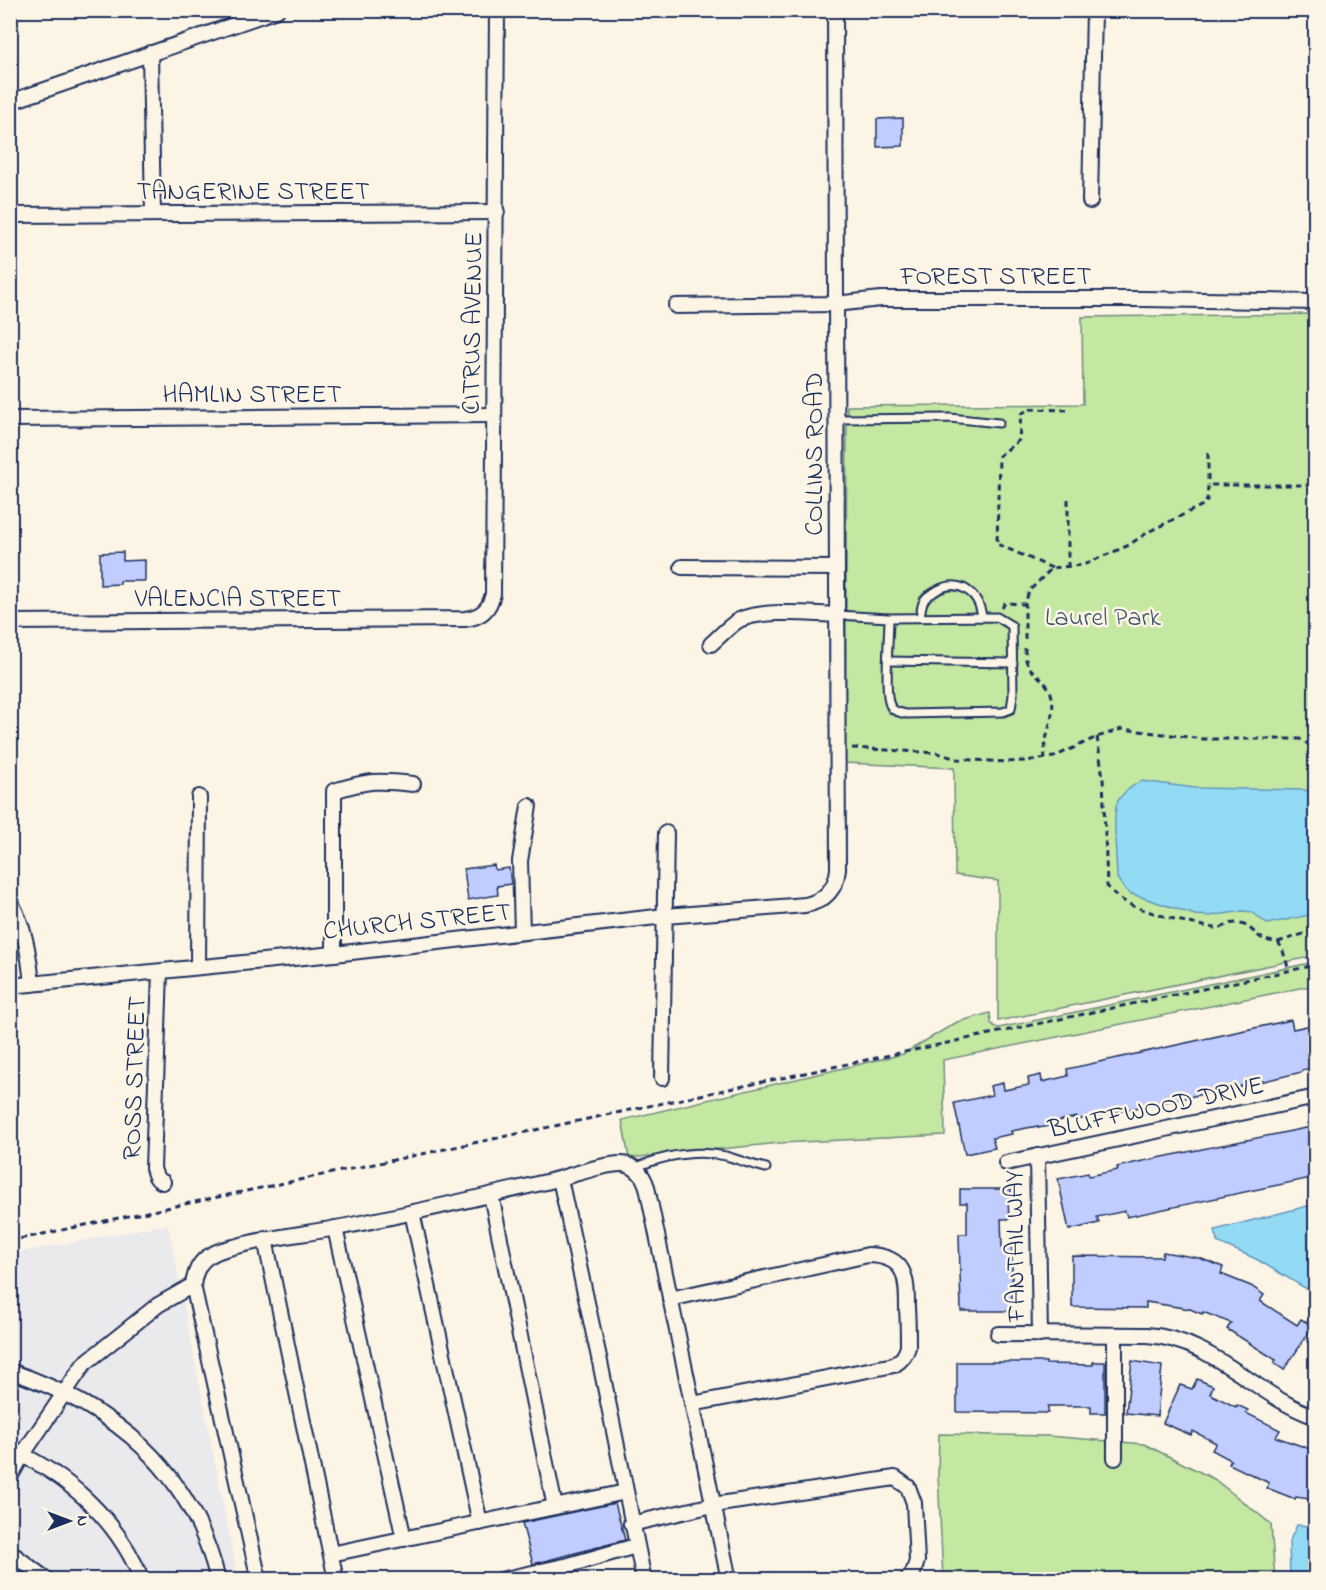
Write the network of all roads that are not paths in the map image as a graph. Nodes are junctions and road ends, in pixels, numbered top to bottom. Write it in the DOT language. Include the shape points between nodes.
graph roads {
  1 [pos="277,10"];
  2 [pos="497,10"];
  3 [pos="835,10"];
  4 [pos="1094,10"];
  5 [pos="150,53"];
  6 [pos="10,102"];
  7 [pos="1090,201"];
  8 [pos="496,212"];
  9 [pos="153,214"];
  10 [pos="10,215"];
  11 [pos="1316,302"];
  12 [pos="835,304"];
  13 [pos="676,306"];
  14 [pos="494,415"];
  15 [pos="10,419"];
  16 [pos="837,419"];
  17 [pos="999,423"];
  18 [pos="682,567"];
  19 [pos="837,568"];
  20 [pos="837,615"];
  21 [pos="920,617"];
  22 [pos="982,617"];
  23 [pos="889,618"];
  24 [pos="465,619"];
  25 [pos="10,622"];
  26 [pos="711,644"];
  27 [pos="888,661"];
  28 [pos="1013,663"];
  29 [pos="413,784"];
  30 [pos="199,797"];
  31 [pos="529,806"];
  32 [pos="666,833"];
  33 [pos="828,895"];
  34 [pos="10,900"];
  35 [pos="665,916"];
  36 [pos="522,932"];
  37 [pos="334,954"];
  38 [pos="198,967"];
  39 [pos="160,972"];
  40 [pos="32,984"];
  41 [pos="10,986"];
  42 [pos="662,1078"];
  43 [pos="1316,1097"];
  44 [pos="1037,1156"];
  45 [pos="1006,1163"];
  46 [pos="634,1168"];
  47 [pos="766,1168"];
  48 [pos="560,1179"];
  49 [pos="163,1182"];
  50 [pos="491,1195"];
  51 [pos="412,1212"];
  52 [pos="335,1228"];
  53 [pos="265,1239"];
  54 [pos="193,1285"];
  55 [pos="670,1299"];
  56 [pos="998,1334"];
  57 [pos="1040,1335"];
  58 [pos="1115,1335"];
  59 [pos="10,1371"];
  60 [pos="66,1392"];
  61 [pos="692,1404"];
  62 [pos="1316,1417"];
  63 [pos="17,1451"];
  64 [pos="1115,1458"];
  65 [pos="10,1477"];
  66 [pos="626,1492"];
  67 [pos="713,1506"];
  68 [pos="555,1507"];
  69 [pos="480,1523"];
  70 [pos="631,1524"];
  71 [pos="404,1539"];
  72 [pos="636,1546"];
  73 [pos="10,1552"];
  74 [pos="331,1554"];
  75 [pos="569,1565"];
  76 [pos="47,1580"];
  77 [pos="142,1580"];
  78 [pos="218,1580"];
  79 [pos="259,1580"];
  80 [pos="336,1580"];
  81 [pos="501,1580"];
  82 [pos="572,1580"];
  83 [pos="644,1580"];
  84 [pos="729,1580"];
  85 [pos="907,1580"];
  1 -- 5 [label="street"];
  2 -- 8 [label="street, CITRUS AVENUE"];
  3 -- 12 [label="street, COLLINS ROAD"];
  4 -- 7 [label="street"];
  5 -- 6 [label="street"];
  5 -- 9 [label="street"];
  8 -- 9 [label="street, TANGERINE STREET"];
  8 -- 14 [label="street, CITRUS AVENUE"];
  9 -- 10 [label="street, TANGERINE STREET"];
  11 -- 12 [label="street, FOREST STREET" via="881,299"];
  12 -- 13 [label="street, FOREST STREET"];
  12 -- 16 [label="street, COLLINS ROAD"];
  14 -- 15 [label="street, HAMLIN STREET"];
  14 -- 24 [label="street, CITRUS AVENUE" via="493,594 486,611"];
  16 -- 17 [label="lane" via="950,418"];
  16 -- 19 [label="street, COLLINS ROAD"];
  18 -- 19 [label="street"];
  19 -- 20 [label="street, COLLINS ROAD"];
  20 -- 23 [label="lane"];
  20 -- 26 [label="street" via="752,616 734,624"];
  20 -- 33 [label="street, COLLINS ROAD" via="838,869"];
  21 -- 22 [label="lane"];
  21 -- 22 [label="lane" via="926,597 939,588 952,586 966,588 975,597 981,604"];
  21 -- 23 [label="lane"];
  22 -- 28 [label="lane" via="997,617 1012,626"];
  23 -- 27 [label="lane"];
  24 -- 25 [label="street, VALENCIA STREET"];
  27 -- 28 [label="lane"];
  27 -- 28 [label="lane" via="889,704 894,711 906,714 1003,712 1011,708"];
  29 -- 37 [label="street" via="379,780 334,791"];
  30 -- 38 [label="street"];
  31 -- 36 [label="street" via="520,861"];
  32 -- 35 [label="street"];
  33 -- 35 [label="street, CHURCH STREET" via="805,904"];
  34 -- 40 [label="street" via="26,939"];
  35 -- 36 [label="street, CHURCH STREET"];
  35 -- 42 [label="street"];
  36 -- 37 [label="street, CHURCH STREET"];
  37 -- 38 [label="street, CHURCH STREET"];
  38 -- 39 [label="street, CHURCH STREET"];
  39 -- 40 [label="street, CHURCH STREET"];
  39 -- 49 [label="street, ROSS STREET" via="153,1168"];
  40 -- 41 [label="street, CHURCH STREET"];
  43 -- 44 [label="street, BLUFFWOOD DRIVE"];
  44 -- 45 [label="street, BLUFFWOOD DRIVE"];
  44 -- 57 [label="street, FANTAIL WAY"];
  46 -- 47 [label="lane" via="700,1152"];
  46 -- 48 [label="street" via="615,1164"];
  46 -- 55 [label="street" via="647,1186"];
  48 -- 50 [label="street"];
  48 -- 66 [label="street"];
  50 -- 51 [label="street"];
  50 -- 68 [label="street"];
  51 -- 52 [label="street"];
  51 -- 69 [label="street"];
  52 -- 53 [label="street"];
  52 -- 71 [label="street"];
  53 -- 54 [label="street" via="211,1255 197,1267"];
  53 -- 74 [label="street"];
  54 -- 60 [label="street" via="158,1305 84,1364"];
  54 -- 79 [label="street"];
  55 -- 61 [label="street"];
  55 -- 61 [label="street" via="868,1255 892,1260 906,1276 908,1347 901,1361"];
  56 -- 57 [label="street"];
  57 -- 58 [label="street"];
  58 -- 62 [label="street" via="1159,1336 1196,1347"];
  58 -- 64 [label="street"];
  59 -- 60 [label="street"];
  60 -- 63 [label="street"];
  60 -- 78 [label="street" via="135,1438 164,1468 201,1528"];
  61 -- 67 [label="street"];
  63 -- 65 [label="street"];
  63 -- 77 [label="street" via="78,1490 126,1547"];
  66 -- 68 [label="street"];
  66 -- 70 [label="street"];
  67 -- 70 [label="street"];
  67 -- 84 [label="street"];
  67 -- 85 [label="street" via="887,1478 900,1480 908,1487 914,1503 917,1561"];
  68 -- 69 [label="street"];
  69 -- 71 [label="street"];
  70 -- 72 [label="street"];
  71 -- 74 [label="street"];
  72 -- 75 [label="street"];
  72 -- 83 [label="street"];
  73 -- 76 [label="street"];
  74 -- 80 [label="street"];
  75 -- 81 [label="street"];
  75 -- 82 [label="street"];
}
